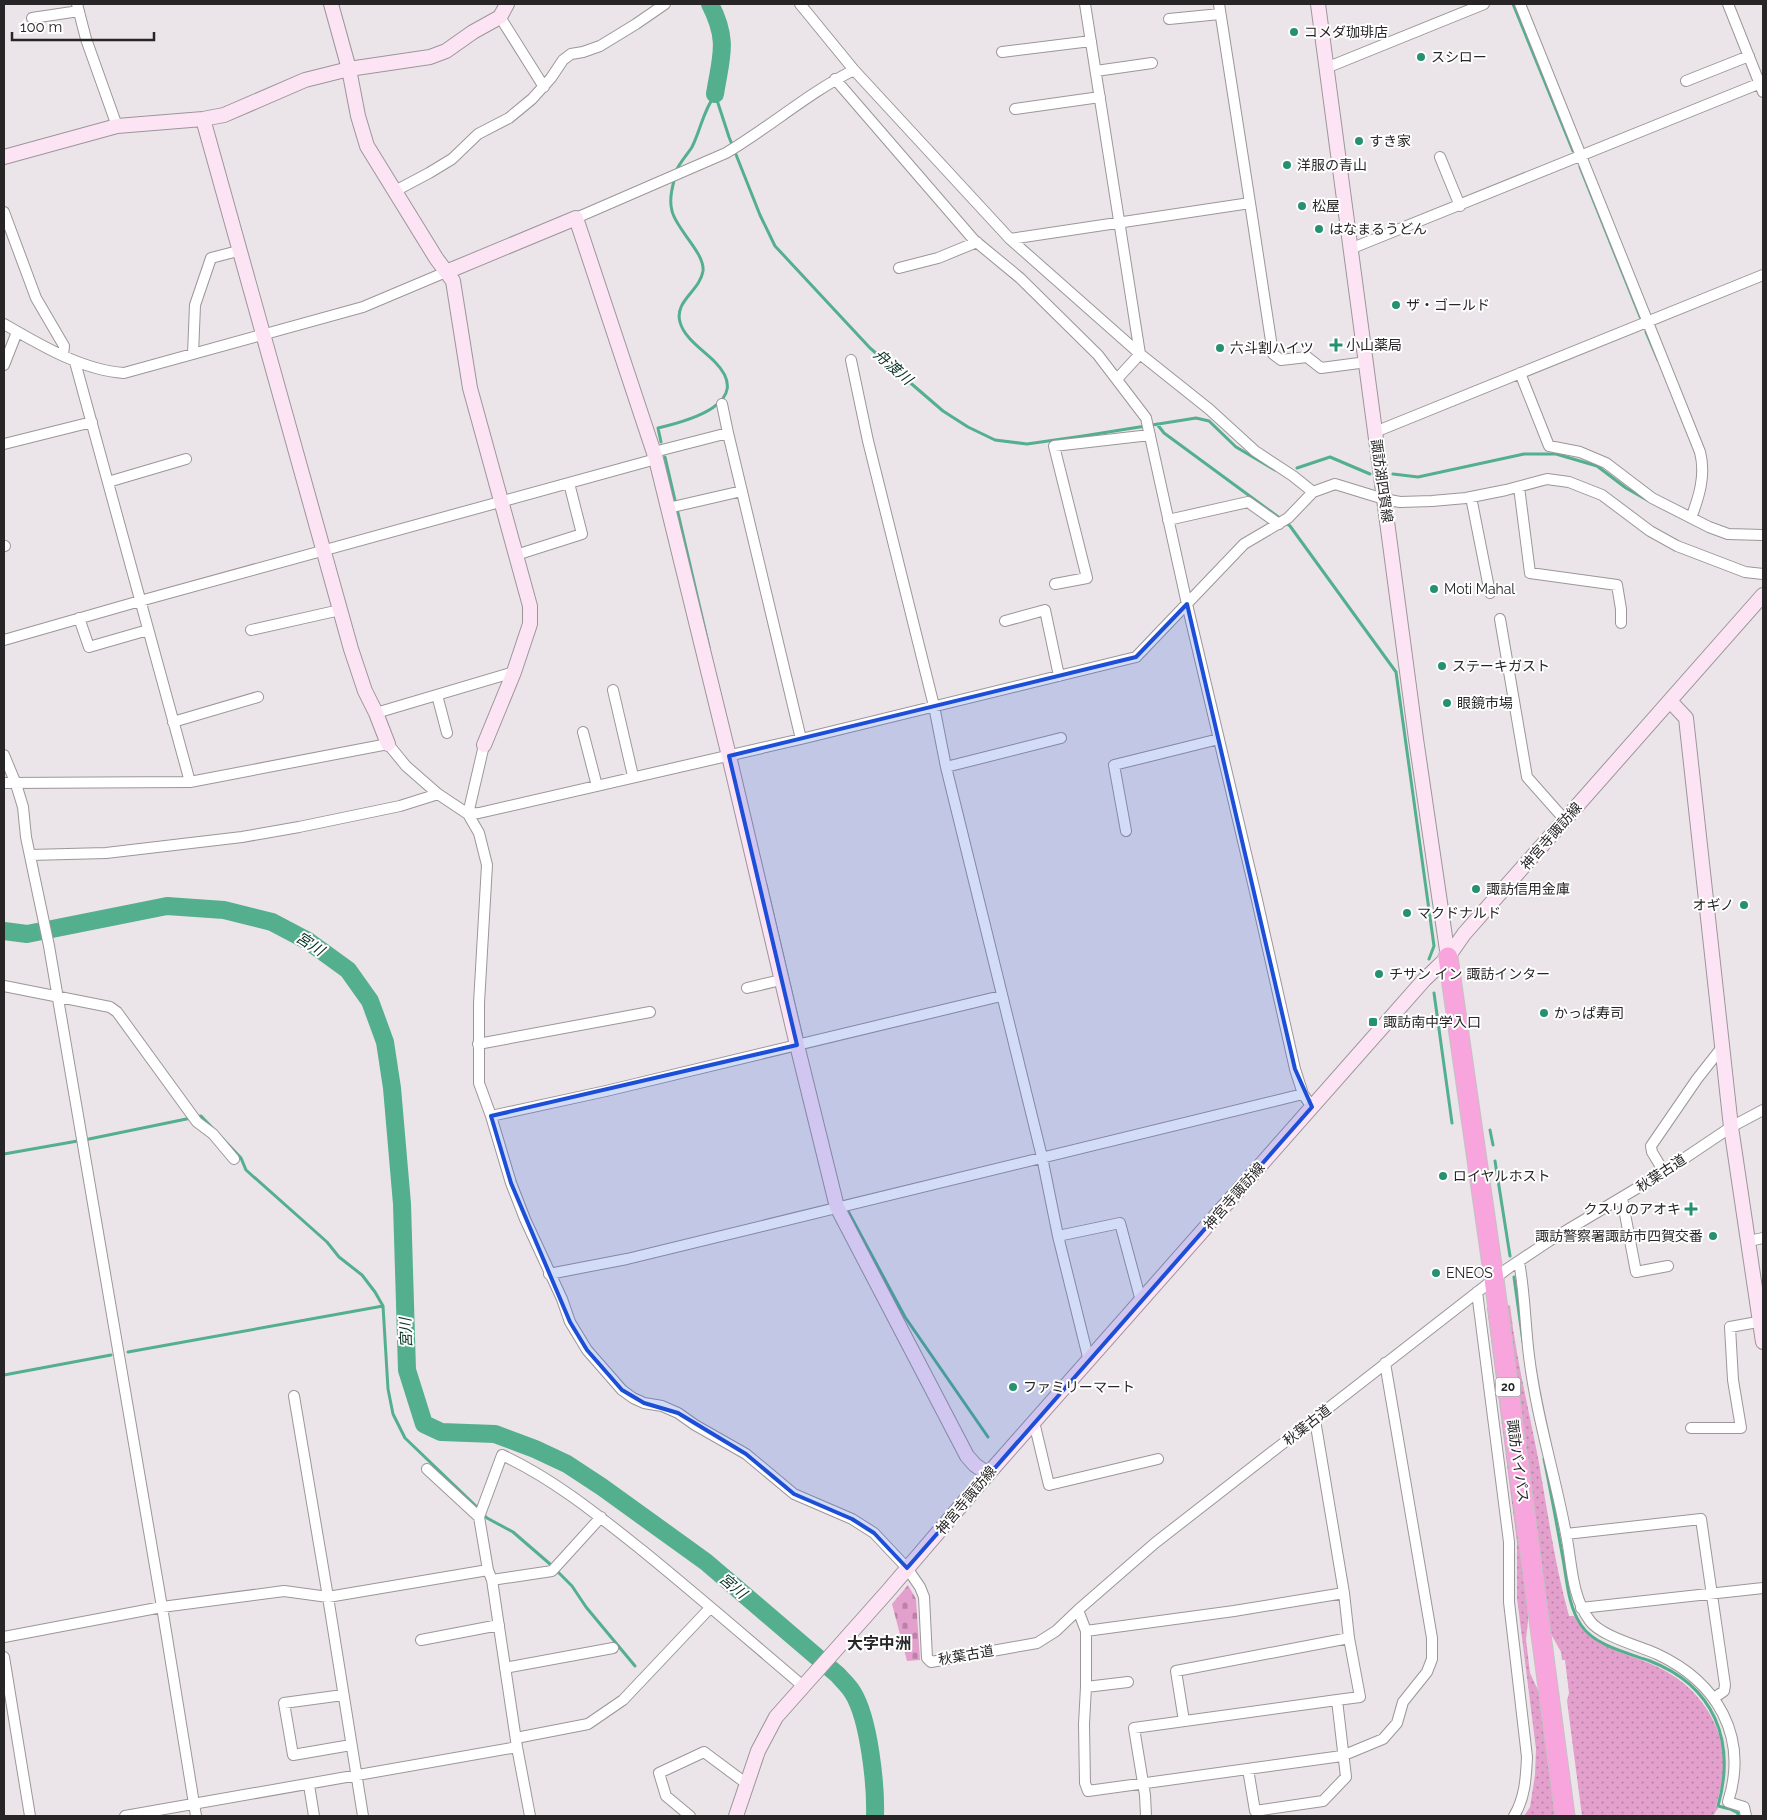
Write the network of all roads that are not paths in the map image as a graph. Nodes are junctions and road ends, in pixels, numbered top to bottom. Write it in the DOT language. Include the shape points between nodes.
graph roads {
  1 [pos="331,4"];
  2 [pos="507,4"];
  3 [pos="664,4"];
  4 [pos="800,4"];
  5 [pos="1085,4"];
  6 [pos="1318,4"];
  7 [pos="1484,4"];
  8 [pos="1520,4"];
  9 [pos="1728,4"];
  10 [pos="78,7"];
  11 [pos="1220,9"];
  12 [pos="500,17"];
  13 [pos="32,18"];
  14 [pos="1169,19"];
  15 [pos="1091,41"];
  16 [pos="1002,52"];
  17 [pos="1749,56"];
  18 [pos="1152,63"];
  19 [pos="1326,68"];
  20 [pos="349,69"];
  21 [pos="854,70"];
  22 [pos="1096,71"];
  23 [pos="835,79"];
  24 [pos="1686,81"];
  25 [pos="544,86"];
  26 [pos="1762,86"];
  27 [pos="1100,97"];
  28 [pos="1015,110"];
  29 [pos="203,120"];
  30 [pos="117,126"];
  31 [pos="4,157"];
  32 [pos="1440,157"];
  33 [pos="1581,157"];
  34 [pos="395,191"];
  35 [pos="1250,203"];
  36 [pos="1460,206"];
  37 [pos="4,212"];
  38 [pos="576,218"];
  39 [pos="1120,224"];
  40 [pos="1010,239"];
  41 [pos="977,242"];
  42 [pos="1350,249"];
  43 [pos="238,251"];
  44 [pos="899,268"];
  45 [pos="446,272"];
  46 [pos="1763,274"];
  47 [pos="1648,321"];
  48 [pos="4,324"];
  49 [pos="17,332"];
  50 [pos="262,335"];
  51 [pos="193,354"];
  52 [pos="1140,354"];
  53 [pos="63,355"];
  54 [pos="852,360"];
  55 [pos="75,362"];
  56 [pos="1366,362"];
  57 [pos="4,365"];
  58 [pos="1520,373"];
  59 [pos="1117,379"];
  60 [pos="722,404"];
  61 [pos="92,422"];
  62 [pos="1375,432"];
  63 [pos="728,433"];
  64 [pos="1150,433"];
  65 [pos="4,444"];
  66 [pos="655,456"];
  67 [pos="186,459"];
  68 [pos="108,482"];
  69 [pos="569,483"];
  70 [pos="1519,487"];
  71 [pos="742,491"];
  72 [pos="1312,492"];
  73 [pos="1472,497"];
  74 [pos="1384,499"];
  75 [pos="502,502"];
  76 [pos="668,508"];
  77 [pos="1691,518"];
  78 [pos="1168,520"];
  79 [pos="1282,522"];
  80 [pos="1763,535"];
  81 [pos="322,550"];
  82 [pos="516,554"];
  83 [pos="1763,574"];
  84 [pos="1055,584"];
  85 [pos="1490,594"];
  86 [pos="1763,595"];
  87 [pos="140,601"];
  88 [pos="1187,604"];
  89 [pos="340,610"];
  90 [pos="79,618"];
  91 [pos="1500,619"];
  92 [pos="1005,621"];
  93 [pos="1621,623"];
  94 [pos="148,630"];
  95 [pos="251,630"];
  96 [pos="4,640"];
  97 [pos="514,672"];
  98 [pos="1059,676"];
  99 [pos="612,690"];
  100 [pos="437,695"];
  101 [pos="258,698"];
  102 [pos="1670,700"];
  103 [pos="934,706"];
  104 [pos="376,713"];
  105 [pos="173,722"];
  106 [pos="583,732"];
  107 [pos="447,733"];
  108 [pos="1061,738"];
  109 [pos="801,739"];
  110 [pos="1219,739"];
  111 [pos="388,744"];
  112 [pos="484,745"];
  113 [pos="4,755"];
  114 [pos="729,756"];
  115 [pos="946,767"];
  116 [pos="632,776"];
  117 [pos="190,782"];
  118 [pos="4,783"];
  119 [pos="16,784"];
  120 [pos="597,786"];
  121 [pos="438,794"];
  122 [pos="468,814"];
  123 [pos="1565,820"];
  124 [pos="1126,831"];
  125 [pos="30,855"];
  126 [pos="1448,957"];
  127 [pos="781,980"];
  128 [pos="4,986"];
  129 [pos="747,988"];
  130 [pos="1001,996"];
  131 [pos="58,997"];
  132 [pos="650,1012"];
  133 [pos="478,1044"];
  134 [pos="797,1045"];
  135 [pos="1723,1046"];
  136 [pos="1303,1094"];
  137 [pos="1312,1107"];
  138 [pos="1763,1110"];
  139 [pos="491,1116"];
  140 [pos="1731,1127"];
  141 [pos="1042,1157"];
  142 [pos="234,1159"];
  143 [pos="1664,1172"];
  144 [pos="1622,1198"];
  145 [pos="837,1207"];
  146 [pos="1058,1236"];
  147 [pos="1763,1238"];
  148 [pos="1749,1241"];
  149 [pos="1519,1262"];
  150 [pos="1668,1266"];
  151 [pos="549,1274"];
  152 [pos="1494,1279"];
  153 [pos="1476,1292"];
  154 [pos="1141,1301"];
  155 [pos="1762,1321"];
  156 [pos="1763,1342"];
  157 [pos="1089,1361"];
  158 [pos="1385,1363"];
  159 [pos="294,1396"];
  160 [pos="1314,1420"];
  161 [pos="1034,1422"];
  162 [pos="1691,1428"];
  163 [pos="1158,1459"];
  164 [pos="427,1469"];
  165 [pos="988,1474"];
  166 [pos="479,1517"];
  167 [pos="601,1517"];
  168 [pos="1566,1534"];
  169 [pos="907,1568"];
  170 [pos="490,1575"];
  171 [pos="1763,1588"];
  172 [pos="1344,1593"];
  173 [pos="1712,1594"];
  174 [pos="328,1597"];
  175 [pos="162,1607"];
  176 [pos="710,1608"];
  177 [pos="1581,1608"];
  178 [pos="1078,1610"];
  179 [pos="499,1625"];
  180 [pos="1086,1631"];
  181 [pos="4,1637"];
  182 [pos="1349,1638"];
  183 [pos="421,1640"];
  184 [pos="613,1648"];
  185 [pos="4,1657"];
  186 [pos="505,1668"];
  187 [pos="807,1682"];
  188 [pos="1128,1682"];
  189 [pos="1086,1688"];
  190 [pos="344,1695"];
  191 [pos="1714,1698"];
  192 [pos="1337,1700"];
  193 [pos="1184,1721"];
  194 [pos="516,1743"];
  195 [pos="351,1745"];
  196 [pos="1342,1756"];
  197 [pos="1248,1769"];
  198 [pos="356,1776"];
  199 [pos="309,1784"];
  200 [pos="747,1784"];
  201 [pos="1143,1784"];
  202 [pos="194,1805"];
  203 [pos="30,1816"];
  204 [pos="125,1816"];
  205 [pos="196,1816"];
  206 [pos="314,1816"];
  207 [pos="363,1816"];
  208 [pos="530,1816"];
  209 [pos="690,1816"];
  210 [pos="736,1816"];
  211 [pos="1146,1816"];
  212 [pos="1514,1816"];
  213 [pos="1565,1816"];
  214 [pos="1746,1816"];
  1 -- 20 [label="street"];
  2 -- 12 [label="street"];
  3 -- 25 [label="street" via="600,46 570,54"];
  4 -- 21 [label="street"];
  5 -- 15 [label="street"];
  6 -- 19 [label="street, 諏訪湖四賀線"];
  7 -- 19 [label="street"];
  8 -- 33 [label="street"];
  9 -- 17 [label="street"];
  10 -- 13 [label="street"];
  10 -- 30 [label="street"];
  11 -- 14 [label="street"];
  11 -- 35 [label="street"];
  12 -- 20 [label="street" via="446,51 430,57"];
  12 -- 25 [label="street"];
  15 -- 16 [label="street"];
  15 -- 22 [label="street"];
  17 -- 24 [label="street"];
  17 -- 26 [label="street"];
  18 -- 22 [label="street"];
  19 -- 42 [label="street, 諏訪湖四賀線"];
  20 -- 29 [label="street" via="304,80 224,115"];
  20 -- 34 [label="street" via="367,146"];
  21 -- 23 [label="street"];
  21 -- 40 [label="street"];
  22 -- 27 [label="street"];
  23 -- 38 [label="street" via="740,145"];
  23 -- 41 [label="street"];
  25 -- 34 [label="street" via="509,118 478,134 452,159"];
  26 -- 33 [label="street"];
  27 -- 28 [label="street"];
  27 -- 39 [label="street"];
  29 -- 30 [label="street"];
  29 -- 43 [label="street"];
  30 -- 31 [label="street"];
  32 -- 36 [label="street"];
  33 -- 36 [label="street"];
  33 -- 47 [label="street"];
  34 -- 45 [label="street"];
  35 -- 39 [label="street"];
  35 -- 56 [label="street" via="1273,354 1281,360 1307,357 1321,368"];
  36 -- 42 [label="street"];
  37 -- 53 [label="street" via="36,298 64,346"];
  38 -- 45 [label="street"];
  38 -- 66 [label="street"];
  39 -- 40 [label="street"];
  39 -- 52 [label="street"];
  40 -- 52 [label="street"];
  41 -- 44 [label="street" via="938,258"];
  41 -- 59 [label="street" via="1020,278 1098,355"];
  42 -- 56 [label="street, 諏訪湖四賀線"];
  43 -- 50 [label="street"];
  43 -- 51 [label="street" via="211,258 195,305"];
  45 -- 50 [label="street" via="363,307"];
  45 -- 75 [label="street" via="453,281 470,388"];
  46 -- 47 [label="street"];
  47 -- 58 [label="street"];
  47 -- 77 [label="street" via="1703,461 1699,496"];
  48 -- 49 [label="street"];
  49 -- 53 [label="street"];
  49 -- 57 [label="street"];
  50 -- 51 [label="street"];
  50 -- 81 [label="street"];
  51 -- 55 [label="street" via="124,373 106,372"];
  52 -- 59 [label="street"];
  52 -- 72 [label="street" via="1256,451"];
  53 -- 55 [label="street"];
  54 -- 103 [label="street" via="868,441"];
  55 -- 61 [label="street"];
  56 -- 62 [label="street, 諏訪湖四賀線"];
  58 -- 62 [label="street"];
  58 -- 77 [label="street" via="1549,446 1580,452 1606,463 1652,498"];
  59 -- 64 [label="street" via="1147,419"];
  60 -- 63 [label="street"];
  61 -- 65 [label="street"];
  61 -- 68 [label="street"];
  62 -- 74 [label="street, 諏訪湖四賀線"];
  63 -- 66 [label="street"];
  63 -- 71 [label="street"];
  64 -- 78 [label="street"];
  64 -- 84 [label="street" via="1054,446 1087,578"];
  66 -- 69 [label="street"];
  66 -- 76 [label="street"];
  67 -- 68 [label="street"];
  68 -- 87 [label="street"];
  69 -- 75 [label="street"];
  69 -- 82 [label="street" via="582,534"];
  70 -- 73 [label="street"];
  70 -- 83 [label="street" via="1548,479 1588,488 1677,546 1745,572"];
  70 -- 93 [label="street" via="1530,573 1616,585"];
  71 -- 76 [label="street"];
  71 -- 109 [label="street"];
  72 -- 74 [label="street" via="1336,484"];
  72 -- 79 [label="street"];
  73 -- 74 [label="street" via="1432,502"];
  73 -- 85 [label="street"];
  74 -- 126 [label="street, 諏訪湖四賀線"];
  75 -- 81 [label="street"];
  75 -- 82 [label="street"];
  76 -- 114 [label="street"];
  77 -- 80 [label="street" via="1728,534"];
  78 -- 79 [label="street" via="1248,502"];
  78 -- 88 [label="street"];
  79 -- 88 [label="street" via="1244,544"];
  81 -- 87 [label="street"];
  81 -- 89 [label="street"];
  82 -- 97 [label="street" via="530,606 530,624"];
  86 -- 102 [label="street, 神宮寺諏訪線"];
  87 -- 90 [label="street"];
  87 -- 94 [label="street"];
  88 -- 98 [label="street" via="1136,657"];
  88 -- 110 [label="street"];
  89 -- 95 [label="street"];
  89 -- 104 [label="street" via="364,691"];
  90 -- 94 [label="street" via="89,647"];
  90 -- 96 [label="street"];
  91 -- 123 [label="street" via="1527,778"];
  92 -- 98 [label="street" via="1046,610"];
  94 -- 105 [label="street"];
  97 -- 100 [label="street"];
  97 -- 112 [label="street"];
  98 -- 103 [label="street"];
  99 -- 116 [label="street"];
  100 -- 104 [label="street"];
  100 -- 107 [label="street"];
  101 -- 105 [label="street"];
  102 -- 123 [label="street, 神宮寺諏訪線"];
  102 -- 135 [label="street" via="1686,718"];
  103 -- 109 [label="street"];
  103 -- 115 [label="street"];
  104 -- 111 [label="street"];
  105 -- 117 [label="street"];
  106 -- 120 [label="street"];
  108 -- 115 [label="street"];
  109 -- 114 [label="street"];
  110 -- 124 [label="street" via="1114,765"];
  110 -- 136 [label="street"];
  111 -- 117 [label="street"];
  111 -- 121 [label="street" via="406,766"];
  112 -- 122 [label="street"];
  113 -- 119 [label="street"];
  114 -- 116 [label="street"];
  114 -- 127 [label="street"];
  115 -- 130 [label="street"];
  116 -- 120 [label="street"];
  117 -- 119 [label="street"];
  118 -- 119 [label="street"];
  119 -- 125 [label="street"];
  120 -- 122 [label="street"];
  121 -- 122 [label="street"];
  121 -- 125 [label="street" via="400,806 242,837 106,853"];
  122 -- 133 [label="street" via="479,833 487,865"];
  123 -- 126 [label="street, 神宮寺諏訪線" via="1464,934"];
  125 -- 131 [label="street"];
  126 -- 137 [label="street, 神宮寺諏訪線"];
  126 -- 152 [label="highway, 諏訪バイパス / 20"];
  127 -- 129 [label="street"];
  127 -- 134 [label="street"];
  128 -- 131 [label="street"];
  130 -- 134 [label="street"];
  130 -- 141 [label="street"];
  131 -- 142 [label="street" via="110,1007 118,1012 197,1122 213,1134"];
  131 -- 175 [label="street"];
  132 -- 133 [label="street"];
  133 -- 139 [label="street" via="479,1083"];
  134 -- 139 [label="street"];
  134 -- 145 [label="street"];
  135 -- 140 [label="street"];
  135 -- 143 [label="street" via="1651,1146"];
  136 -- 137 [label="street"];
  136 -- 141 [label="street"];
  137 -- 154 [label="street, 神宮寺諏訪線"];
  138 -- 140 [label="street, 秋葉古道"];
  139 -- 151 [label="street" via="511,1183"];
  140 -- 143 [label="street, 秋葉古道"];
  140 -- 148 [label="street"];
  141 -- 145 [label="street"];
  141 -- 146 [label="street"];
  143 -- 144 [label="street, 秋葉古道"];
  144 -- 149 [label="street, 秋葉古道"];
  144 -- 150 [label="street" via="1636,1272"];
  145 -- 151 [label="street"];
  145 -- 165 [label="street" via="967,1456"];
  146 -- 154 [label="street" via="1120,1223"];
  146 -- 157 [label="street"];
  147 -- 148 [label="street"];
  148 -- 155 [label="street"];
  149 -- 152 [label="street, 秋葉古道"];
  149 -- 168 [label="street" via="1529,1357"];
  151 -- 169 [label="street" via="570,1322 587,1350 622,1390 644,1403 678,1413 746,1454 794,1494 852,1519 874,1533"];
  152 -- 153 [label="street, 秋葉古道"];
  152 -- 213 [label="highway, 諏訪バイパス / 20"];
  153 -- 158 [label="street, 秋葉古道"];
  153 -- 212 [label="street" via="1509,1542 1509,1602 1527,1758 1521,1806"];
  154 -- 157 [label="street, 神宮寺諏訪線"];
  155 -- 156 [label="street"];
  155 -- 162 [label="street" via="1730,1327 1733,1380 1741,1428"];
  157 -- 161 [label="street, 神宮寺諏訪線"];
  158 -- 160 [label="street, 秋葉古道"];
  158 -- 196 [label="street" via="1432,1638 1432,1659 1428,1672 1402,1702 1397,1722 1383,1739"];
  159 -- 174 [label="street"];
  160 -- 172 [label="street"];
  160 -- 178 [label="street, 秋葉古道" via="1155,1543"];
  161 -- 163 [label="street" via="1049,1486"];
  161 -- 165 [label="street, 神宮寺諏訪線"];
  164 -- 166 [label="street"];
  165 -- 169 [label="street, 神宮寺諏訪線"];
  166 -- 167 [label="street" via="502,1455 559,1487"];
  166 -- 170 [label="street"];
  167 -- 170 [label="street" via="552,1571"];
  167 -- 176 [label="street"];
  168 -- 173 [label="street" via="1701,1519"];
  168 -- 177 [label="street"];
  169 -- 178 [label="street, 秋葉古道" via="924,1597 927,1658 931,1662 1037,1642 1056,1631"];
  169 -- 187 [label="street, 神宮寺諏訪線"];
  170 -- 174 [label="street"];
  170 -- 179 [label="street"];
  171 -- 173 [label="street"];
  172 -- 180 [label="street"];
  172 -- 182 [label="street"];
  173 -- 177 [label="street"];
  173 -- 191 [label="street" via="1725,1685 1724,1691"];
  174 -- 175 [label="street" via="284,1592"];
  174 -- 190 [label="street"];
  175 -- 181 [label="street"];
  175 -- 202 [label="street"];
  176 -- 187 [label="street"];
  176 -- 194 [label="street" via="622,1700 588,1724"];
  177 -- 191 [label="street" via="1591,1623 1616,1639 1676,1664 1697,1678"];
  178 -- 180 [label="street"];
  179 -- 183 [label="street"];
  179 -- 186 [label="street"];
  180 -- 189 [label="street"];
  182 -- 192 [label="street" via="1360,1698"];
  182 -- 193 [label="street" via="1176,1671"];
  184 -- 186 [label="street"];
  185 -- 203 [label="street"];
  186 -- 194 [label="street"];
  187 -- 200 [label="street, 神宮寺諏訪線" via="776,1716 758,1751"];
  188 -- 189 [label="street"];
  189 -- 201 [label="street" via="1085,1783 1088,1791"];
  190 -- 195 [label="street"];
  190 -- 195 [label="street" via="284,1704 293,1755"];
  191 -- 214 [label="street" via="1729,1726 1735,1755 1733,1786 1728,1802 1744,1807"];
  192 -- 193 [label="street"];
  192 -- 196 [label="street"];
  193 -- 201 [label="street" via="1134,1728"];
  194 -- 198 [label="street"];
  194 -- 208 [label="street"];
  195 -- 198 [label="street"];
  196 -- 197 [label="street"];
  196 -- 197 [label="street" via="1346,1777 1323,1801 1255,1811"];
  197 -- 201 [label="street"];
  198 -- 199 [label="street"];
  198 -- 207 [label="street"];
  199 -- 202 [label="street"];
  199 -- 206 [label="street"];
  200 -- 209 [label="street" via="704,1752 658,1773 666,1796"];
  200 -- 210 [label="street, 神宮寺諏訪線"];
  201 -- 211 [label="street"];
  202 -- 204 [label="street"];
  202 -- 205 [label="street"];
}
